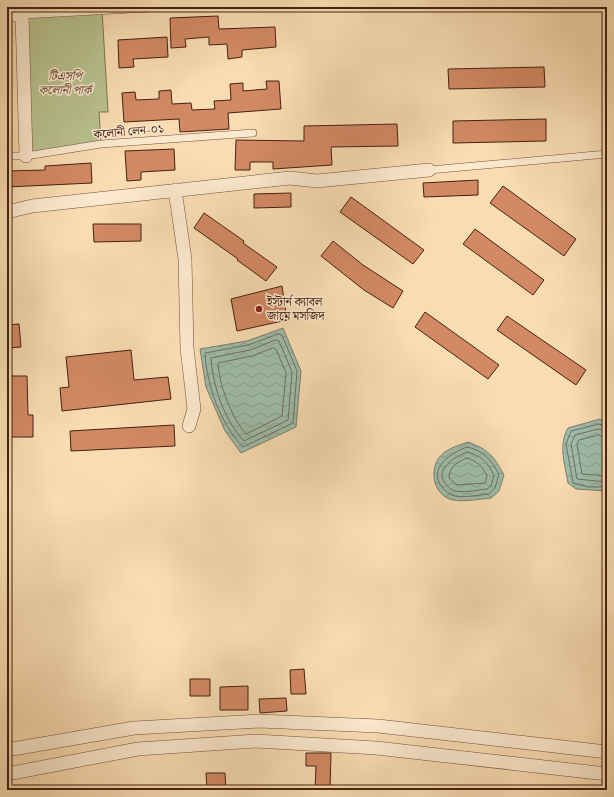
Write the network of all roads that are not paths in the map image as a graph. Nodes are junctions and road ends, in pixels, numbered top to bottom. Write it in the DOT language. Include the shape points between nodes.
graph roads {
  1 [pos="168,7"];
  2 [pos="22,11"];
  3 [pos="7,15"];
  4 [pos="253,133"];
  5 [pos="607,154"];
  6 [pos="7,156"];
  7 [pos="26,156"];
  8 [pos="429,170"];
  9 [pos="175,190"];
  10 [pos="7,212"];
  11 [pos="189,426"];
  12 [pos="7,750"];
  13 [pos="607,752"];
  14 [pos="7,774"];
  15 [pos="607,774"];
  1 -- 2 [label="lane"];
  2 -- 3 [label="street"];
  2 -- 7 [label="street"];
  4 -- 7 [label="lane, কলোনী লেন-০১" via="101,144"];
  5 -- 8 [label="lane"];
  6 -- 7 [label="lane, কলোনী লেন-০১"];
  8 -- 9 [label="street" via="317,181 290,178"];
  9 -- 10 [label="street" via="32,206"];
  9 -- 11 [label="street" via="185,259 187,348 194,400"];
  12 -- 13 [label="street" via="134,728 259,721 378,726"];
  14 -- 15 [label="street" via="138,749 256,741 376,748"];
}
